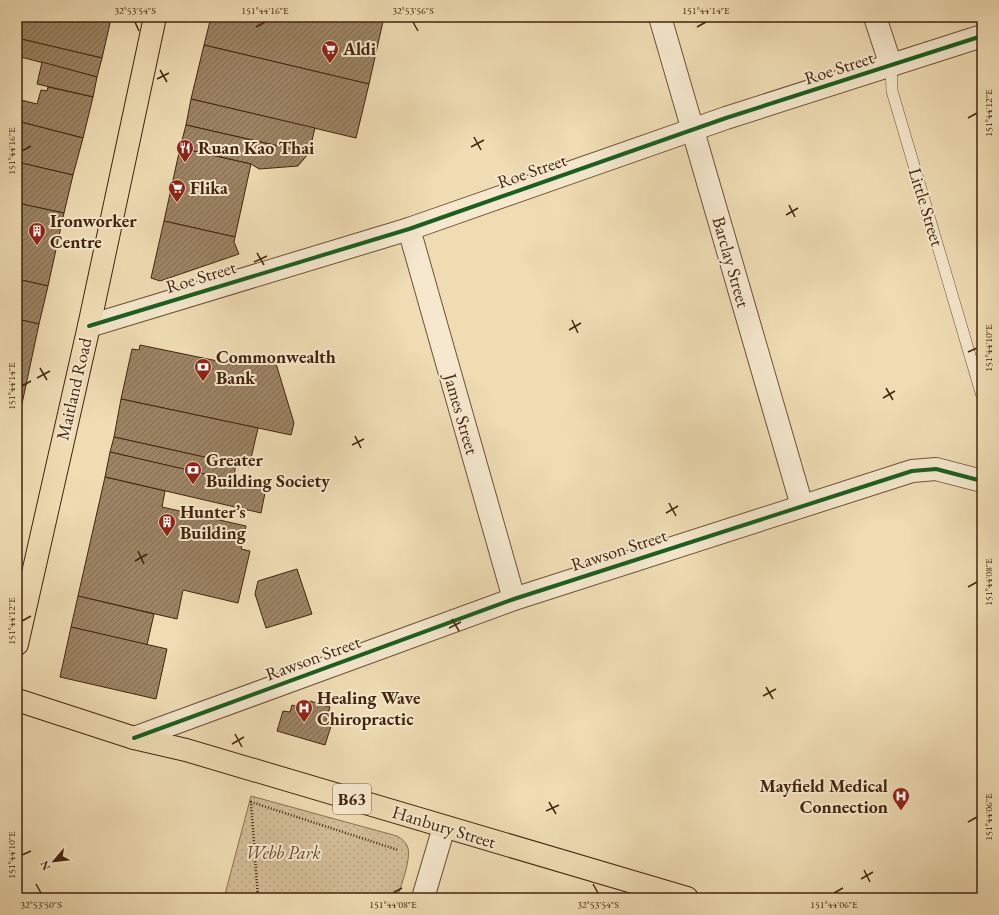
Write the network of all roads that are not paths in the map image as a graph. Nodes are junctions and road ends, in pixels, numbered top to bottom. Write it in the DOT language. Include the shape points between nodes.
graph roads {
  1 [pos="155,17"];
  2 [pos="660,17"];
  3 [pos="875,17"];
  4 [pos="982,36"];
  5 [pos="891,66"];
  6 [pos="692,130"];
  7 [pos="409,228"];
  8 [pos="88,326"];
  9 [pos="982,396"];
  10 [pos="982,481"];
  11 [pos="802,506"];
  12 [pos="514,599"];
  13 [pos="17,644"];
  14 [pos="17,700"];
  15 [pos="134,738"];
  16 [pos="444,827"];
  17 [pos="423,898"];
  18 [pos="687,898"];
  1 -- 8 [label="main road, Maitland Road"];
  2 -- 6 [label="street, Barclay Street"];
  3 -- 5 [label="street, Little Street"];
  4 -- 5 [label="street, Roe Street"];
  5 -- 6 [label="street, Roe Street"];
  5 -- 9 [label="lane, Little Street" via="892,91"];
  6 -- 7 [label="street, Roe Street"];
  6 -- 11 [label="street, Barclay Street"];
  7 -- 8 [label="street, Roe Street"];
  7 -- 12 [label="street, James Street"];
  8 -- 13 [label="main road, Maitland Road"];
  10 -- 11 [label="street, Rawson Street" via="936,469 912,471"];
  11 -- 12 [label="street, Rawson Street"];
  12 -- 15 [label="street, Rawson Street"];
  14 -- 15 [label="main road, Hanbury Street / B63"];
  15 -- 16 [label="main road, Hanbury Street / B63" via="186,750"];
  16 -- 17 [label="street"];
  16 -- 18 [label="main road, Hanbury Street / B63"];
}
